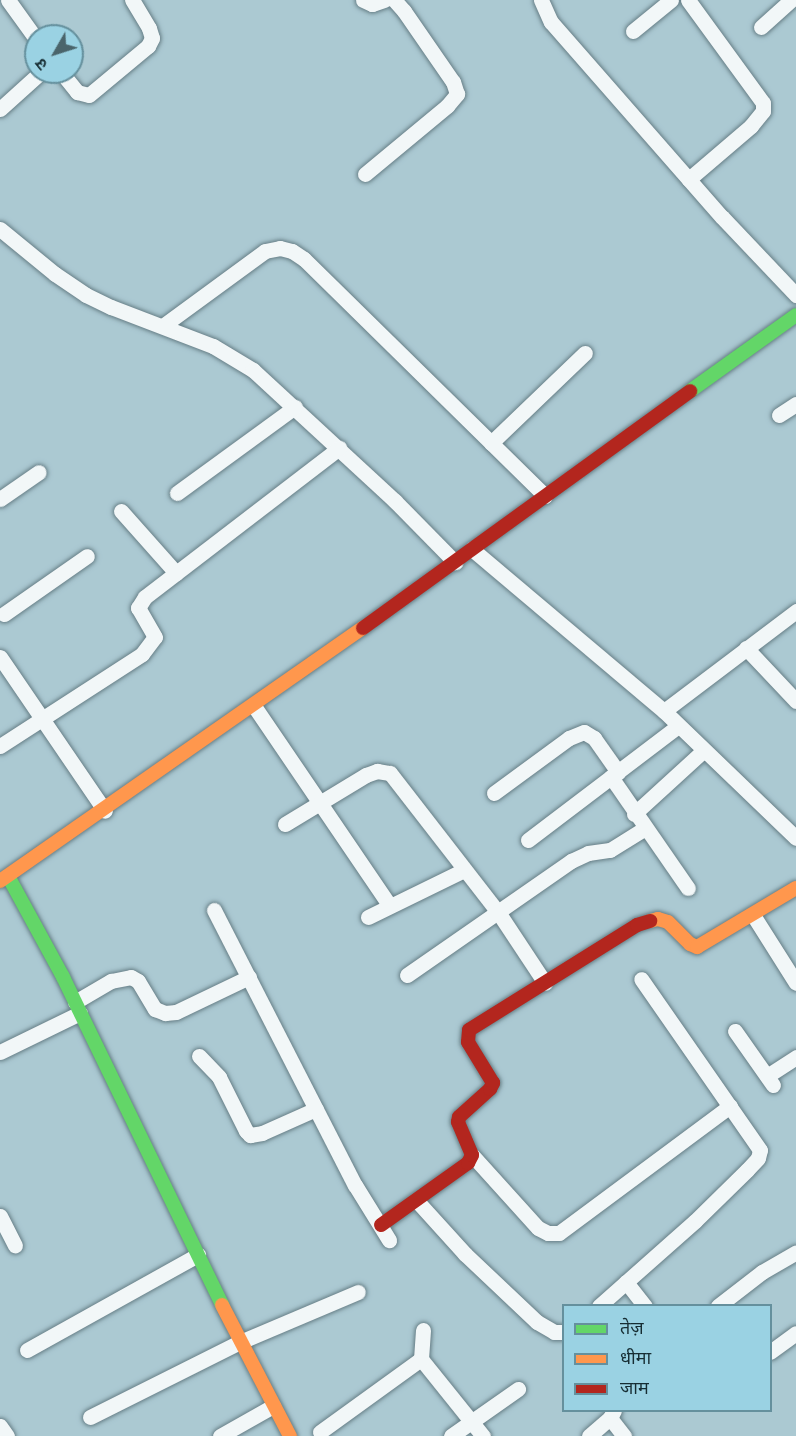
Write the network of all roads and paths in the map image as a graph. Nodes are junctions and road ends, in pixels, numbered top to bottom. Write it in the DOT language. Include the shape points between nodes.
graph roads {
  1 [pos="8,0"];
  2 [pos="132,0"];
  3 [pos="363,0"];
  4 [pos="384,0"];
  5 [pos="394,0"];
  6 [pos="541,0"];
  7 [pos="670,0"];
  8 [pos="688,0"];
  9 [pos="792,0"];
  10 [pos="25,24"];
  11 [pos="761,27"];
  12 [pos="633,32"];
  13 [pos="28,84"];
  14 [pos="70,84"];
  15 [pos="0,109"];
  16 [pos="365,174"];
  17 [pos="689,179"];
  18 [pos="0,229"];
  19 [pos="796,295"];
  20 [pos="796,315"];
  21 [pos="164,325"];
  22 [pos="585,353"];
  23 [pos="796,404"];
  24 [pos="295,407"];
  25 [pos="779,415"];
  26 [pos="491,443"];
  27 [pos="339,448"];
  28 [pos="39,472"];
  29 [pos="177,493"];
  30 [pos="545,496"];
  31 [pos="0,499"];
  32 [pos="120,511"];
  33 [pos="472,549"];
  34 [pos="87,556"];
  35 [pos="455,562"];
  36 [pos="176,573"];
  37 [pos="796,611"];
  38 [pos="1,613"];
  39 [pos="746,648"];
  40 [pos="0,657"];
  41 [pos="796,701"];
  42 [pos="254,706"];
  43 [pos="664,711"];
  44 [pos="42,720"];
  45 [pos="678,726"];
  46 [pos="0,746"];
  47 [pos="703,751"];
  48 [pos="614,775"];
  49 [pos="494,793"];
  50 [pos="321,803"];
  51 [pos="105,811"];
  52 [pos="634,814"];
  53 [pos="285,824"];
  54 [pos="644,829"];
  55 [pos="796,838"];
  56 [pos="528,840"];
  57 [pos="464,870"];
  58 [pos="4,879"];
  59 [pos="688,888"];
  60 [pos="796,888"];
  61 [pos="389,905"];
  62 [pos="214,910"];
  63 [pos="498,912"];
  64 [pos="753,915"];
  65 [pos="368,917"];
  66 [pos="407,975"];
  67 [pos="249,977"];
  68 [pos="641,980"];
  69 [pos="545,983"];
  70 [pos="796,983"];
  71 [pos="77,1007"];
  72 [pos="735,1031"];
  73 [pos="0,1052"];
  74 [pos="199,1056"];
  75 [pos="796,1057"];
  76 [pos="730,1106"];
  77 [pos="316,1109"];
  78 [pos="472,1155"];
  79 [pos="417,1201"];
  80 [pos="0,1216"];
  81 [pos="381,1225"];
  82 [pos="389,1240"];
  83 [pos="15,1245"];
  84 [pos="796,1252"];
  85 [pos="198,1255"];
  86 [pos="626,1282"];
  87 [pos="358,1292"];
  88 [pos="600,1304"];
  89 [pos="644,1304"];
  90 [pos="719,1304"];
  91 [pos="423,1330"];
  92 [pos="562,1332"];
  93 [pos="796,1333"];
  94 [pos="240,1342"];
  95 [pos="27,1350"];
  96 [pos="772,1351"];
  97 [pos="421,1359"];
  98 [pos="518,1389"];
  99 [pos="273,1406"];
  100 [pos="612,1414"];
  101 [pos="90,1417"];
  102 [pos="472,1422"];
  103 [pos="0,1426"];
  104 [pos="320,1434"];
  105 [pos="7,1436"];
  106 [pos="220,1436"];
  107 [pos="290,1436"];
  108 [pos="451,1436"];
  109 [pos="483,1436"];
  110 [pos="589,1436"];
  111 [pos="624,1436"];
  1 -- 10 [label="street"];
  2 -- 14 [label="street" via="149,28 152,38 148,46 89,95 77,92"];
  3 -- 4 [label="street"];
  5 -- 16 [label="street" via="453,82 457,94"];
  6 -- 17 [label="street" via="551,22"];
  7 -- 12 [label="street"];
  8 -- 17 [label="street" via="763,103 763,111 751,126"];
  9 -- 11 [label="street"];
  13 -- 15 [label="street"];
  17 -- 19 [label="street"];
  18 -- 21 [label="street" via="86,295"];
  20 -- 30 [label="street"];
  21 -- 24 [label="street" via="213,346 253,370"];
  21 -- 26 [label="street" via="265,251 292,251"];
  22 -- 26 [label="street"];
  23 -- 25 [label="street"];
  24 -- 27 [label="street"];
  24 -- 29 [label="street"];
  26 -- 30 [label="street"];
  27 -- 35 [label="street"];
  27 -- 36 [label="street"];
  28 -- 31 [label="street"];
  30 -- 33 [label="street"];
  32 -- 36 [label="street"];
  33 -- 35 [label="street"];
  33 -- 43 [label="street"];
  34 -- 38 [label="street"];
  35 -- 42 [label="street"];
  36 -- 44 [label="street" via="145,597 138,608 154,633 149,647"];
  37 -- 39 [label="street"];
  39 -- 41 [label="street"];
  39 -- 43 [label="street"];
  40 -- 44 [label="street"];
  42 -- 50 [label="street"];
  42 -- 51 [label="street"];
  43 -- 45 [label="street"];
  44 -- 46 [label="street"];
  44 -- 51 [label="street"];
  45 -- 47 [label="street"];
  45 -- 48 [label="street"];
  47 -- 52 [label="street"];
  47 -- 55 [label="street"];
  48 -- 49 [label="street" via="594,738 584,732 569,738"];
  48 -- 52 [label="street"];
  48 -- 56 [label="street"];
  50 -- 53 [label="street"];
  50 -- 57 [label="street" via="366,775 384,770"];
  50 -- 61 [label="street"];
  51 -- 58 [label="street"];
  52 -- 54 [label="street"];
  54 -- 59 [label="street"];
  54 -- 63 [label="street" via="610,850 588,853 571,861"];
  57 -- 61 [label="street"];
  57 -- 63 [label="street"];
  58 -- 71 [label="street"];
  60 -- 64 [label="street"];
  61 -- 65 [label="street"];
  62 -- 67 [label="street"];
  63 -- 66 [label="street"];
  63 -- 69 [label="street"];
  64 -- 69 [label="street" via="697,947 668,922 648,920"];
  64 -- 70 [label="street"];
  67 -- 71 [label="street" via="176,1012 155,1009 138,981 131,977 111,981"];
  67 -- 77 [label="street"];
  68 -- 76 [label="street"];
  69 -- 78 [label="street" via="469,1030 468,1042 493,1083 459,1117"];
  71 -- 73 [label="street"];
  71 -- 85 [label="street"];
  72 -- 75 [label="street" via="770,1081"];
  74 -- 77 [label="street" via="219,1077 250,1135"];
  76 -- 78 [label="street" via="559,1233 538,1228"];
  76 -- 86 [label="street" via="756,1143 758,1158"];
  77 -- 81 [label="street" via="355,1185"];
  78 -- 79 [label="street" via="468,1163"];
  79 -- 81 [label="street"];
  79 -- 92 [label="street" via="465,1254 537,1322"];
  80 -- 83 [label="street"];
  81 -- 82 [label="street"];
  84 -- 90 [label="street"];
  85 -- 94 [label="street"];
  85 -- 95 [label="street"];
  86 -- 88 [label="street"];
  86 -- 89 [label="street"];
  87 -- 94 [label="street"];
  91 -- 97 [label="street"];
  93 -- 96 [label="street"];
  94 -- 99 [label="street"];
  94 -- 101 [label="street"];
  97 -- 102 [label="street"];
  97 -- 104 [label="street"];
  98 -- 102 [label="street"];
  99 -- 106 [label="street"];
  99 -- 107 [label="street"];
  100 -- 110 [label="street"];
  100 -- 111 [label="street"];
  102 -- 108 [label="street"];
  102 -- 109 [label="street"];
  103 -- 105 [label="street"];
}
